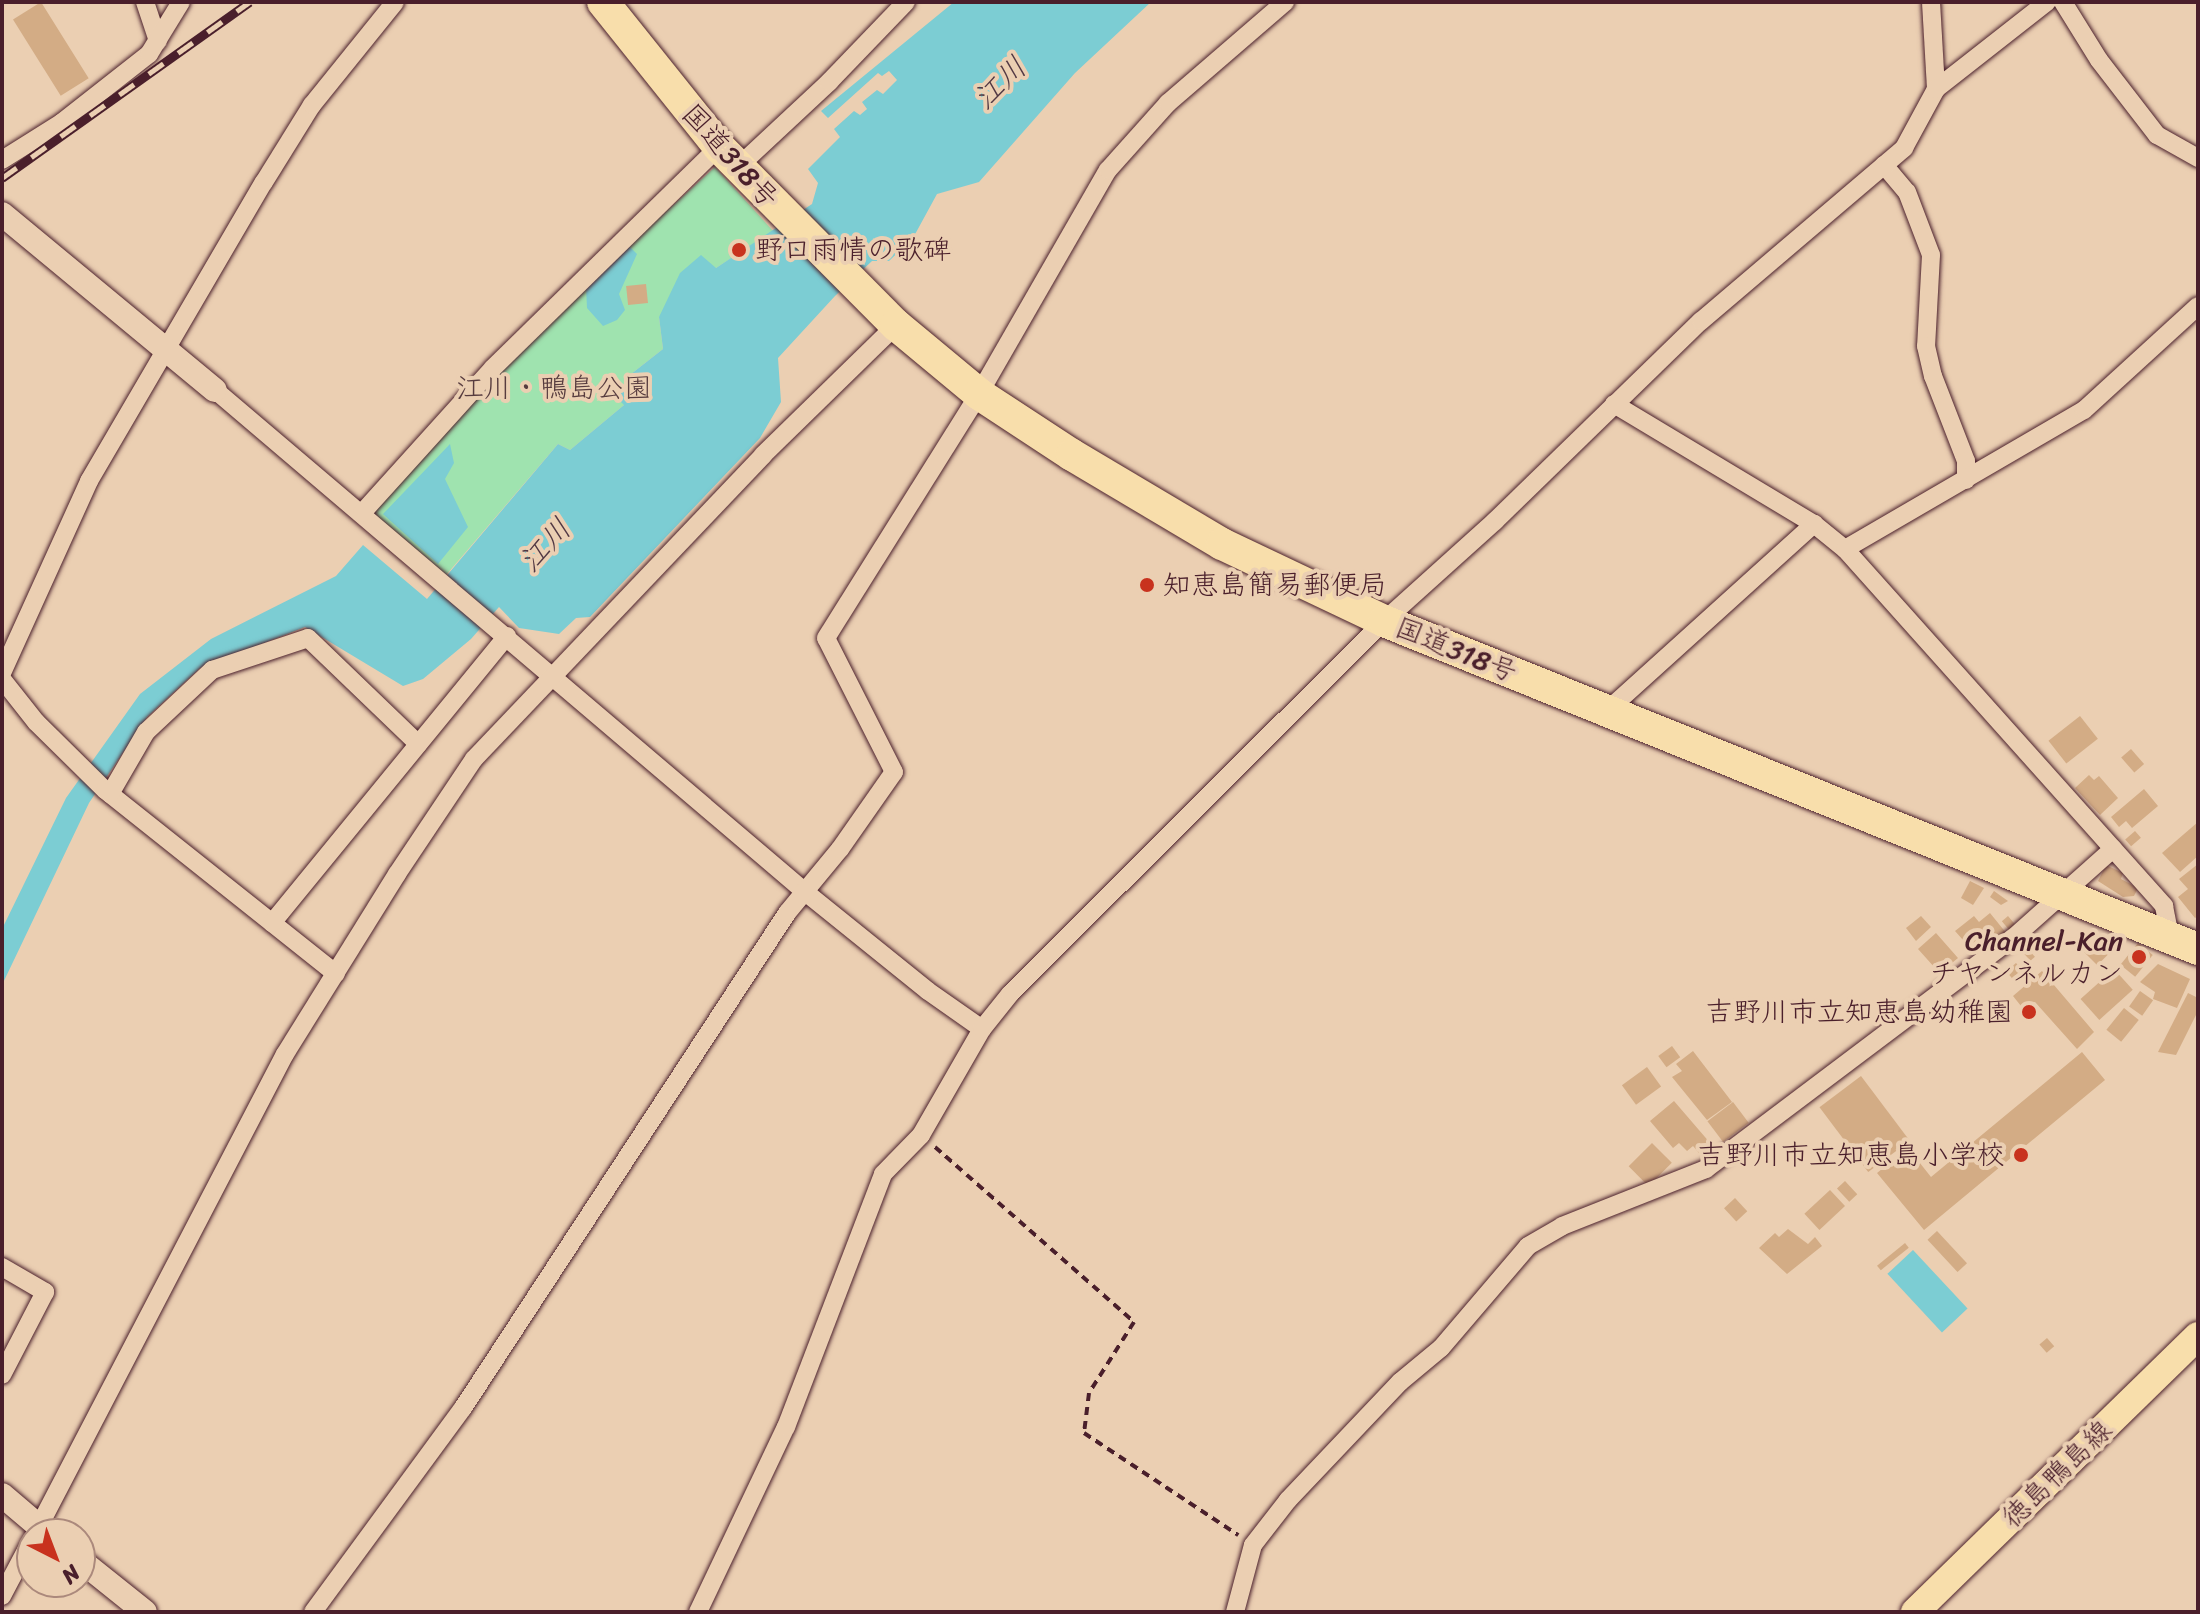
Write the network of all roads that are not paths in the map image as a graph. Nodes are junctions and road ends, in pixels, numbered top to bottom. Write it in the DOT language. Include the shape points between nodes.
graph roads {
  1 [pos="145,2"];
  2 [pos="181,2"];
  3 [pos="395,2"];
  4 [pos="603,2"];
  5 [pos="906,2"];
  6 [pos="1285,2"];
  7 [pos="1931,2"];
  8 [pos="2047,2"];
  9 [pos="2063,2"];
  10 [pos="158,41"];
  11 [pos="1936,89"];
  12 [pos="728,157"];
  13 [pos="2198,158"];
  14 [pos="2,160"];
  15 [pos="1884,165"];
  16 [pos="2,214"];
  17 [pos="2198,306"];
  18 [pos="896,325"];
  19 [pos="167,352"];
  20 [pos="215,390"];
  21 [pos="979,394"];
  22 [pos="1614,404"];
  23 [pos="1966,480"];
  24 [pos="362,513"];
  25 [pos="1814,524"];
  26 [pos="1845,549"];
  27 [pos="1384,621"];
  28 [pos="501,631"];
  29 [pos="2,673"];
  30 [pos="552,673"];
  31 [pos="2,679"];
  32 [pos="1608,710"];
  33 [pos="418,744"];
  34 [pos="108,792"];
  35 [pos="2113,849"];
  36 [pos="804,891"];
  37 [pos="2063,895"];
  38 [pos="272,923"];
  39 [pos="2184,943"];
  40 [pos="336,974"];
  41 [pos="982,1029"];
  42 [pos="2,1267"];
  43 [pos="2198,1336"];
  44 [pos="2,1375"];
  45 [pos="2,1495"];
  46 [pos="24,1518"];
  47 [pos="46,1518"];
  48 [pos="16,1572"];
  49 [pos="96,1573"];
  50 [pos="2,1596"];
  51 [pos="145,1612"];
  52 [pos="313,1612"];
  53 [pos="698,1612"];
  54 [pos="1235,1612"];
  55 [pos="1915,1612"];
  1 -- 10 [label="street"];
  2 -- 10 [label="street"];
  3 -- 19 [label="street" via="312,105"];
  4 -- 12 [label="highway, 国道318号"];
  5 -- 12 [label="street" via="829,82"];
  6 -- 21 [label="street" via="1168,103 1108,170"];
  7 -- 11 [label="street"];
  8 -- 11 [label="street"];
  9 -- 13 [label="street" via="2099,60 2157,135"];
  10 -- 14 [label="street" via="149,54 61,123"];
  11 -- 15 [label="street" via="1904,148"];
  12 -- 18 [label="highway, 国道318号"];
  12 -- 24 [label="street" via="493,368"];
  15 -- 22 [label="street" via="1701,321"];
  15 -- 23 [label="street" via="1907,192 1931,255 1926,346 1966,461"];
  16 -- 19 [label="street"];
  17 -- 23 [label="street" via="2084,410"];
  18 -- 21 [label="highway, 国道318号"];
  18 -- 30 [label="street"];
  19 -- 20 [label="street"];
  19 -- 29 [label="street" via="89,481"];
  20 -- 24 [label="street"];
  21 -- 27 [label="highway, 国道318号" via="1222,544"];
  21 -- 36 [label="street" via="826,638 894,772"];
  22 -- 25 [label="street"];
  22 -- 27 [label="street"];
  23 -- 26 [label="street"];
  24 -- 28 [label="street"];
  25 -- 26 [label="street"];
  25 -- 32 [label="street"];
  26 -- 35 [label="street"];
  27 -- 32 [label="highway, 国道318号"];
  27 -- 41 [label="street" via="1010,994"];
  28 -- 30 [label="street"];
  28 -- 33 [label="street"];
  30 -- 36 [label="street"];
  30 -- 40 [label="street" via="474,759"];
  31 -- 34 [label="street" via="36,722"];
  32 -- 37 [label="highway, 国道318号"];
  33 -- 34 [label="street" via="308,638 212,670 146,732"];
  33 -- 38 [label="street"];
  34 -- 38 [label="street"];
  35 -- 37 [label="street"];
  35 -- 39 [label="street" via="2164,906"];
  36 -- 41 [label="street"];
  36 -- 52 [label="street" via="463,1408"];
  37 -- 39 [label="highway, 国道318号"];
  37 -- 54 [label="street" via="1706,1169 1562,1226 1528,1246 1441,1348 1400,1382 1288,1500 1253,1545"];
  38 -- 40 [label="street"];
  40 -- 47 [label="street" via="285,1054"];
  41 -- 53 [label="street" via="921,1135 883,1174 786,1427"];
  42 -- 44 [label="street" via="45,1292"];
  43 -- 55 [label="main road, 徳島鴨島線"];
  45 -- 46 [label="street"];
  48 -- 50 [label="street"];
  49 -- 51 [label="street"];
}
